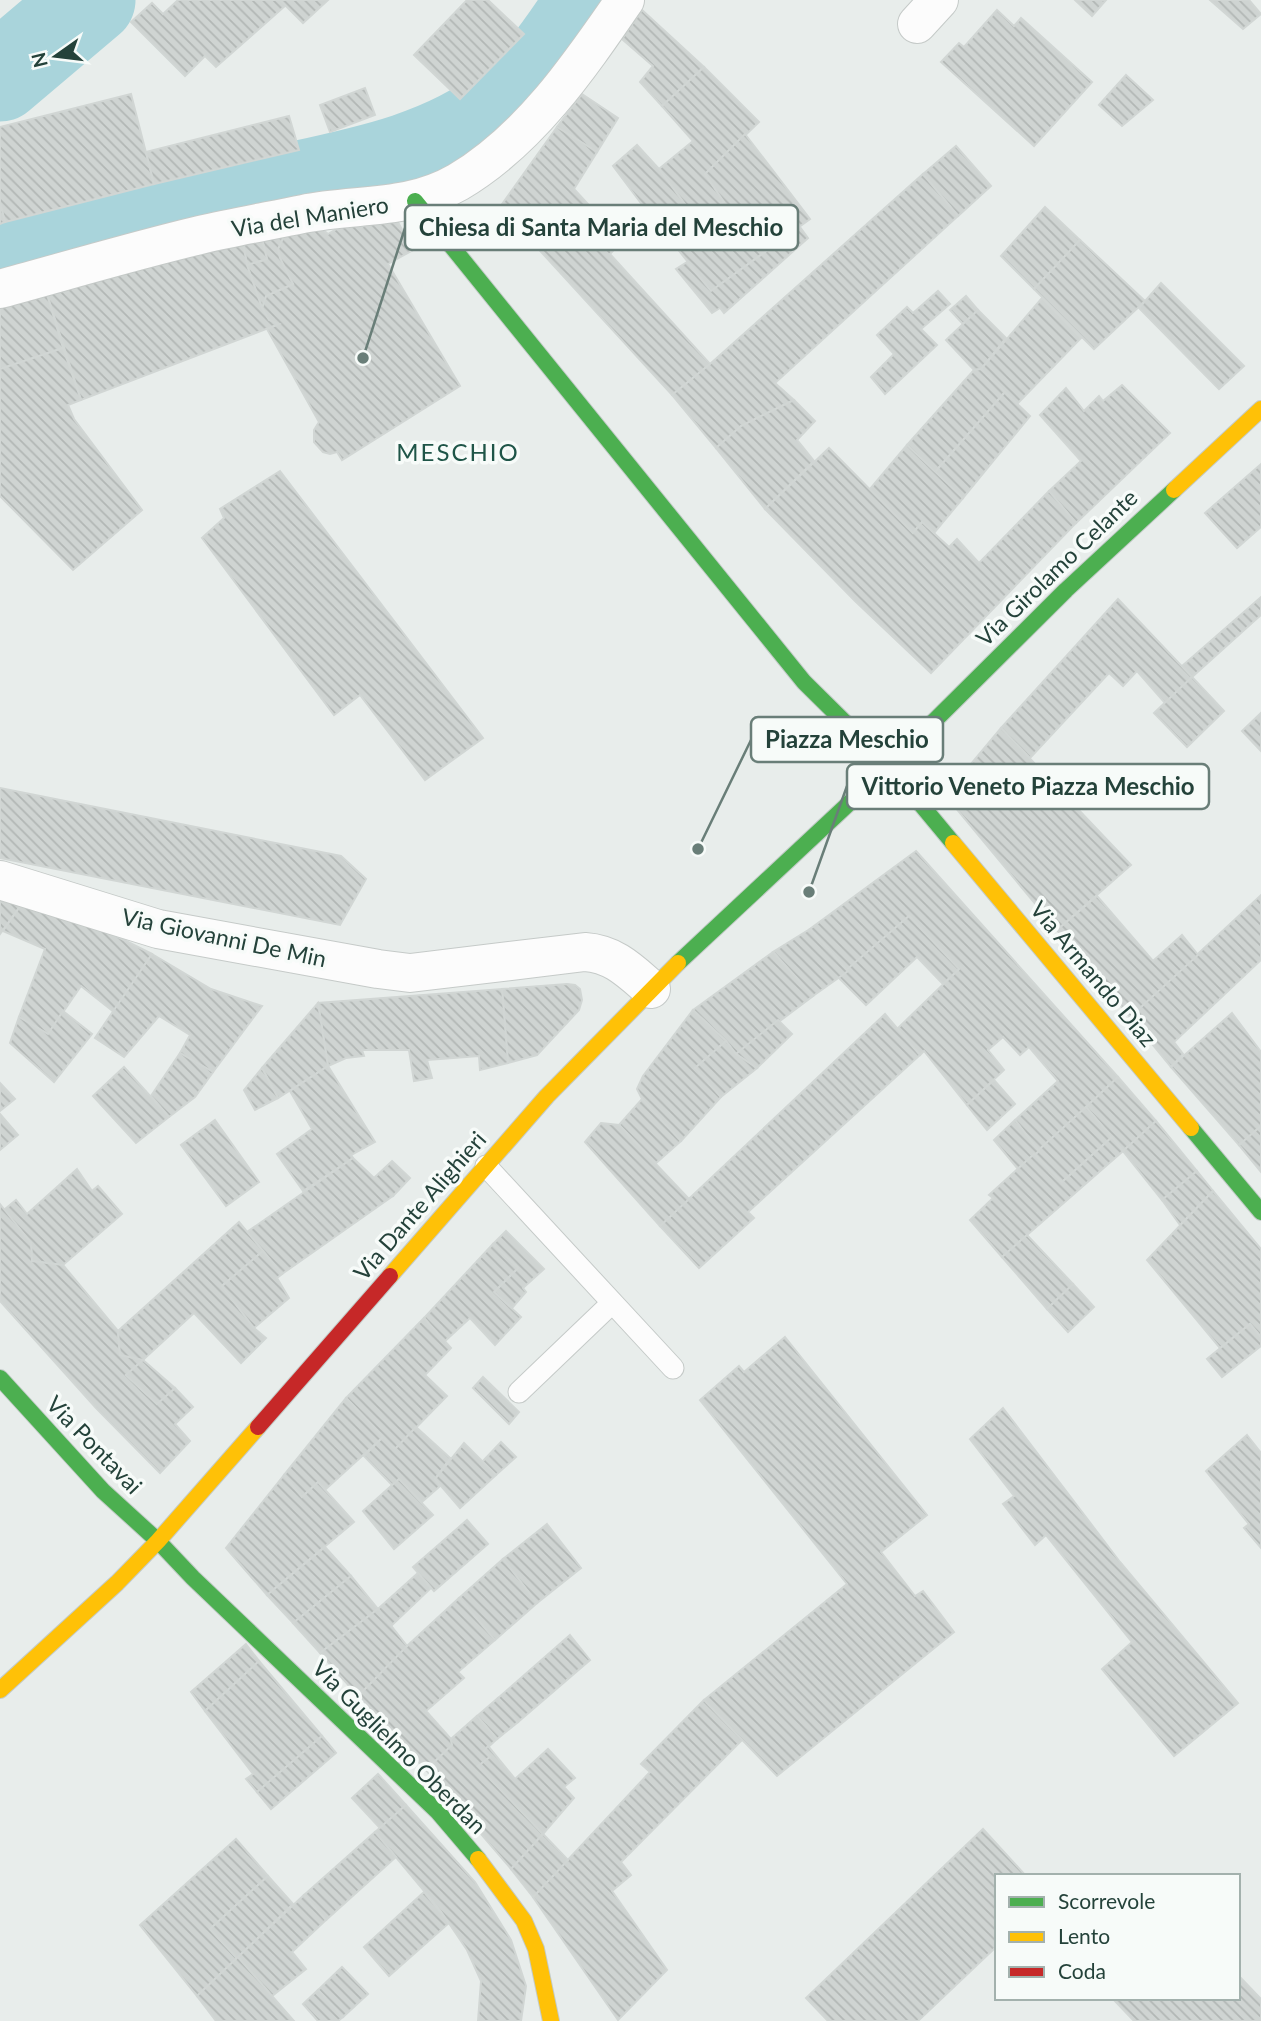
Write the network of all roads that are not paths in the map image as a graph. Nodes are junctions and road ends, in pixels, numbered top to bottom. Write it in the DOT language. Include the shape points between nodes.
graph roads {
  1 [pos="625,0"];
  2 [pos="415,201"];
  3 [pos="0,289"];
  4 [pos="1261,409"];
  5 [pos="889,766"];
  6 [pos="0,880"];
  7 [pos="651,989"];
  8 [pos="486,1167"];
  9 [pos="1261,1212"];
  10 [pos="612,1303"];
  11 [pos="673,1368"];
  12 [pos="0,1378"];
  13 [pos="519,1392"];
  14 [pos="158,1541"];
  15 [pos="0,1690"];
  16 [pos="551,2021"];
  1 -- 2 [label="street, Via del Maniero" via="545,107 489,162"];
  2 -- 3 [label="street, Via del Maniero" via="313,212 200,235"];
  2 -- 5 [label="street, Via Armando Diaz" via="804,682"];
  4 -- 5 [label="street, Via Girolamo Celante" via="1066,590"];
  5 -- 7 [label="street, Via Dante Alighieri"];
  5 -- 9 [label="street, Via Armando Diaz"];
  6 -- 7 [label="street, Via Giovanni De Min" via="158,929 410,973 599,953 614,958"];
  7 -- 8 [label="street, Via Dante Alighieri" via="547,1096"];
  8 -- 10 [label="lane"];
  8 -- 14 [label="street, Via Dante Alighieri"];
  10 -- 11 [label="lane"];
  10 -- 13 [label="lane"];
  12 -- 14 [label="street, Via Pontavai" via="103,1491"];
  14 -- 15 [label="street, Via Dante Alighieri"];
  14 -- 16 [label="street, Via Guglielmo Oberdan" via="438,1812 524,1921 536,1949"];
}
